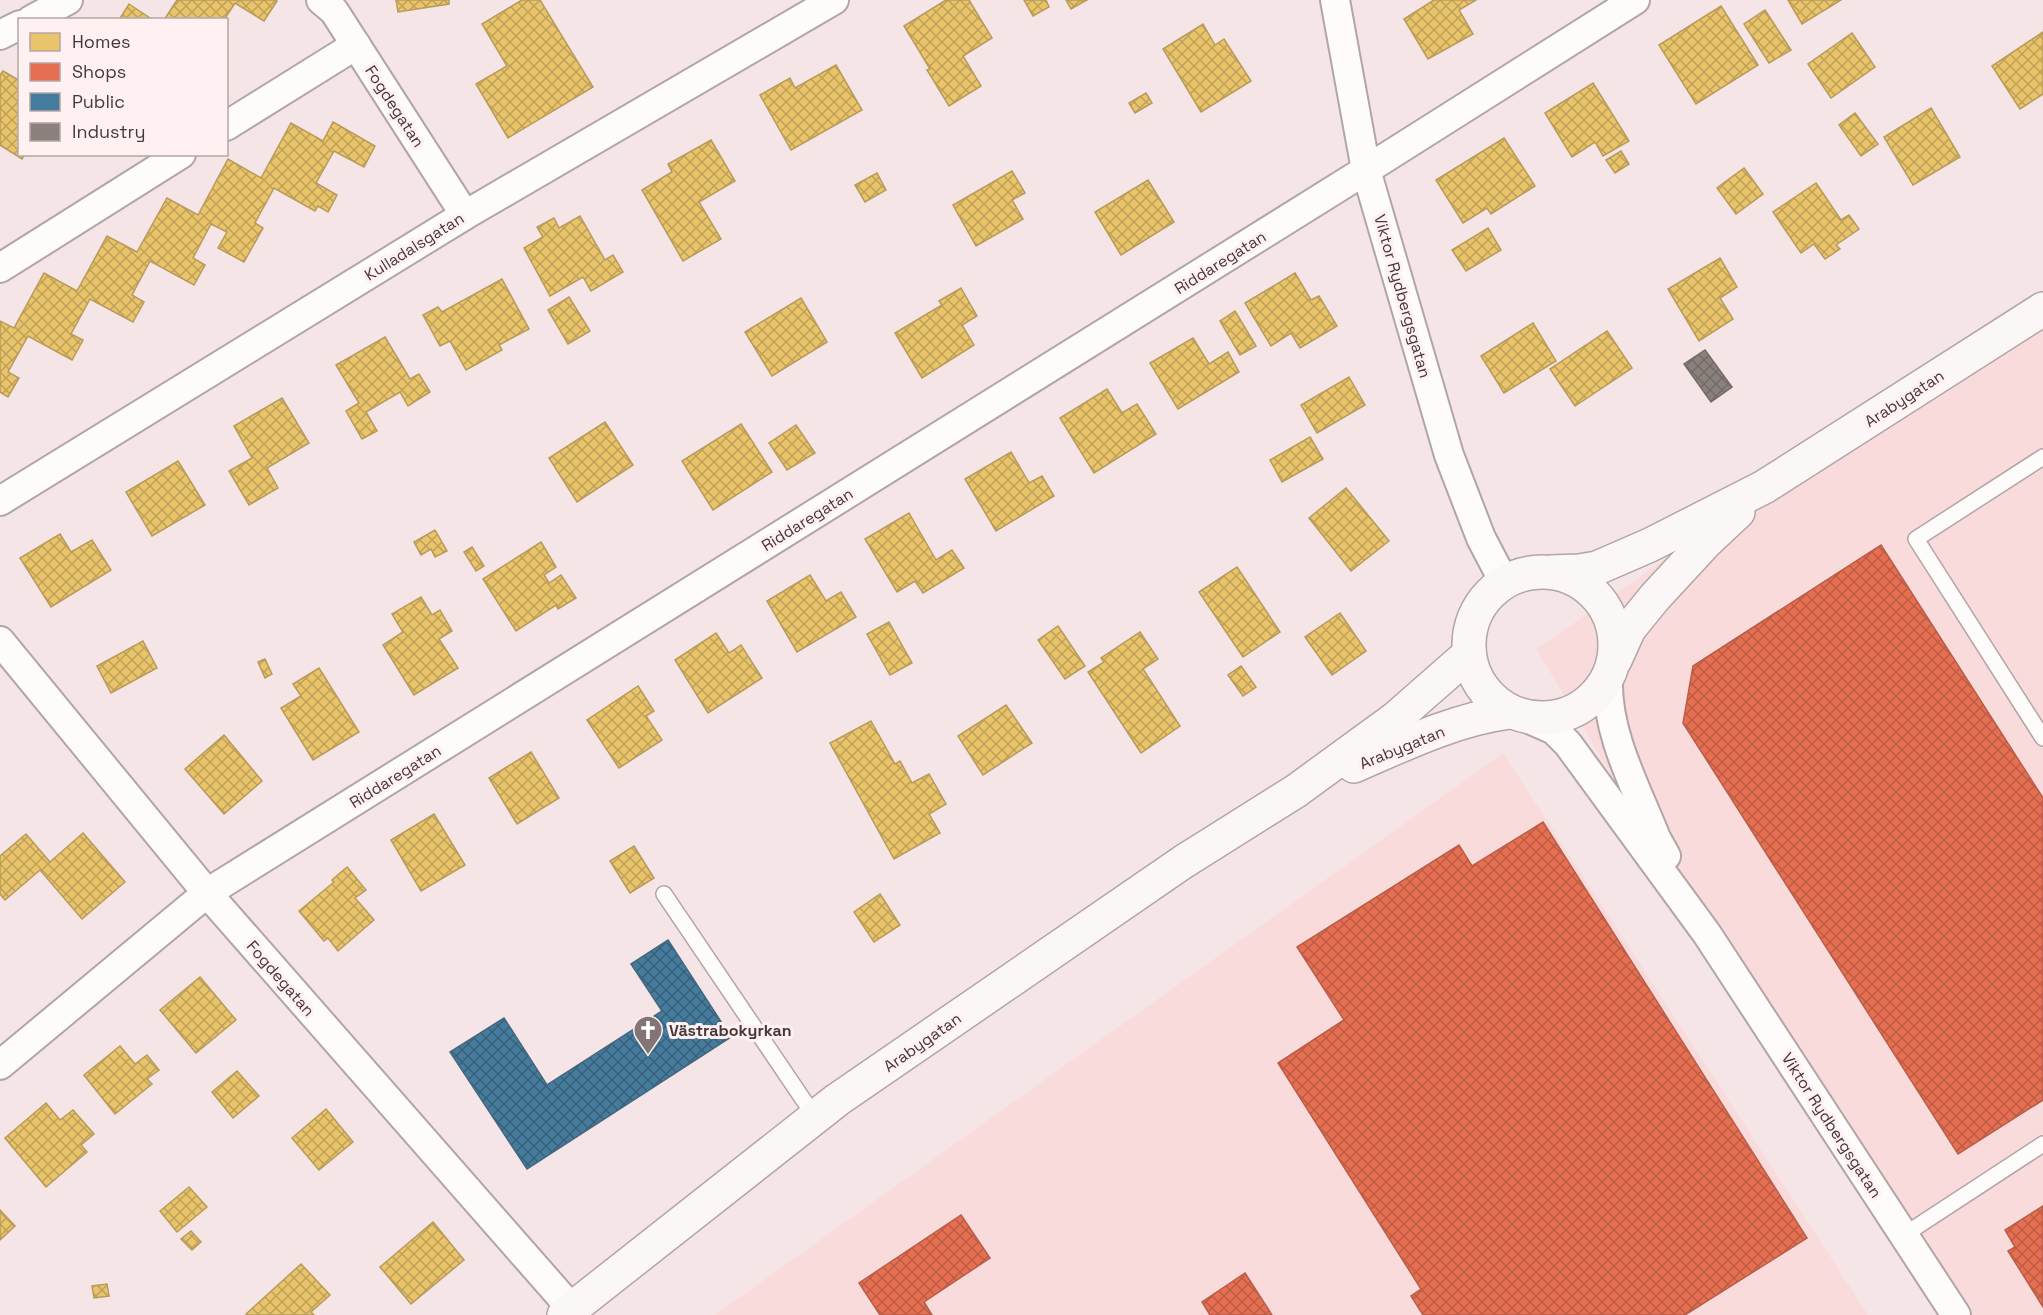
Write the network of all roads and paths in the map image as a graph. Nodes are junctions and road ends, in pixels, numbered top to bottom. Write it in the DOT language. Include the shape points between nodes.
graph roads {
  1 [pos="68,0"];
  2 [pos="321,0"];
  3 [pos="834,0"];
  4 [pos="1335,0"];
  5 [pos="1635,0"];
  6 [pos="35,18"];
  7 [pos="18,26"];
  8 [pos="0,35"];
  9 [pos="356,45"];
  10 [pos="228,125"];
  11 [pos="178,156"];
  12 [pos="1366,170"];
  13 [pos="465,214"];
  14 [pos="0,268"];
  15 [pos="2043,309"];
  16 [pos="2043,457"];
  17 [pos="1764,487"];
  18 [pos="0,501"];
  19 [pos="1551,572"];
  20 [pos="1504,582"];
  21 [pos="0,641"];
  22 [pos="1469,654"];
  23 [pos="1610,671"];
  24 [pos="1519,715"];
  25 [pos="2043,738"];
  26 [pos="1296,791"];
  27 [pos="207,893"];
  28 [pos="664,894"];
  29 [pos="1707,934"];
  30 [pos="0,1065"];
  31 [pos="816,1117"];
  32 [pos="2043,1144"];
  33 [pos="1904,1235"];
  34 [pos="568,1312"];
  35 [pos="1956,1315"];
  1 -- 6 [label="street"];
  2 -- 9 [label="street, Fogdegatan" via="334,11"];
  3 -- 13 [label="street, Kulladalsgatan"];
  4 -- 12 [label="street, Viktor Rydbergsgatan"];
  5 -- 12 [label="street, Riddaregatan"];
  7 -- 8 [label="street"];
  9 -- 10 [label="street"];
  9 -- 13 [label="street, Fogdegatan"];
  11 -- 14 [label="street"];
  12 -- 20 [label="street, Viktor Rydbergsgatan" via="1449,455 1481,538"];
  12 -- 27 [label="street, Riddaregatan"];
  13 -- 18 [label="street, Kulladalsgatan"];
  15 -- 17 [label="street, Arabygatan"];
  16 -- 25 [label="lane" via="1916,539"];
  17 -- 19 [label="street, Arabygatan" via="1597,568"];
  17 -- 23 [label="street, Arabygatan" via="1705,543 1629,629"];
  19 -- 20 [label="street" via="1530,573"];
  19 -- 23 [label="street" via="1581,583 1602,604 1614,633"];
  20 -- 22 [label="street" via="1477,610 1468,638"];
  21 -- 27 [label="street, Fogdegatan"];
  22 -- 24 [label="street" via="1480,686 1494,701"];
  22 -- 26 [label="street, Arabygatan" via="1396,718"];
  23 -- 24 [label="street" via="1593,698 1574,712 1551,718"];
  23 -- 29 [label="street, Viktor Rydbergsgatan" via="1607,699 1612,724 1656,838"];
  24 -- 26 [label="street, Arabygatan" via="1491,715 1410,741"];
  24 -- 29 [label="street, Viktor Rydbergsgatan" via="1554,730 1568,744"];
  26 -- 31 [label="street, Arabygatan" via="1183,862"];
  27 -- 30 [label="street, Riddaregatan"];
  27 -- 34 [label="street, Fogdegatan"];
  28 -- 31 [label="lane"];
  29 -- 33 [label="street, Viktor Rydbergsgatan"];
  31 -- 34 [label="street, Arabygatan"];
  32 -- 33 [label="lane"];
  33 -- 35 [label="street, Viktor Rydbergsgatan"];
}
